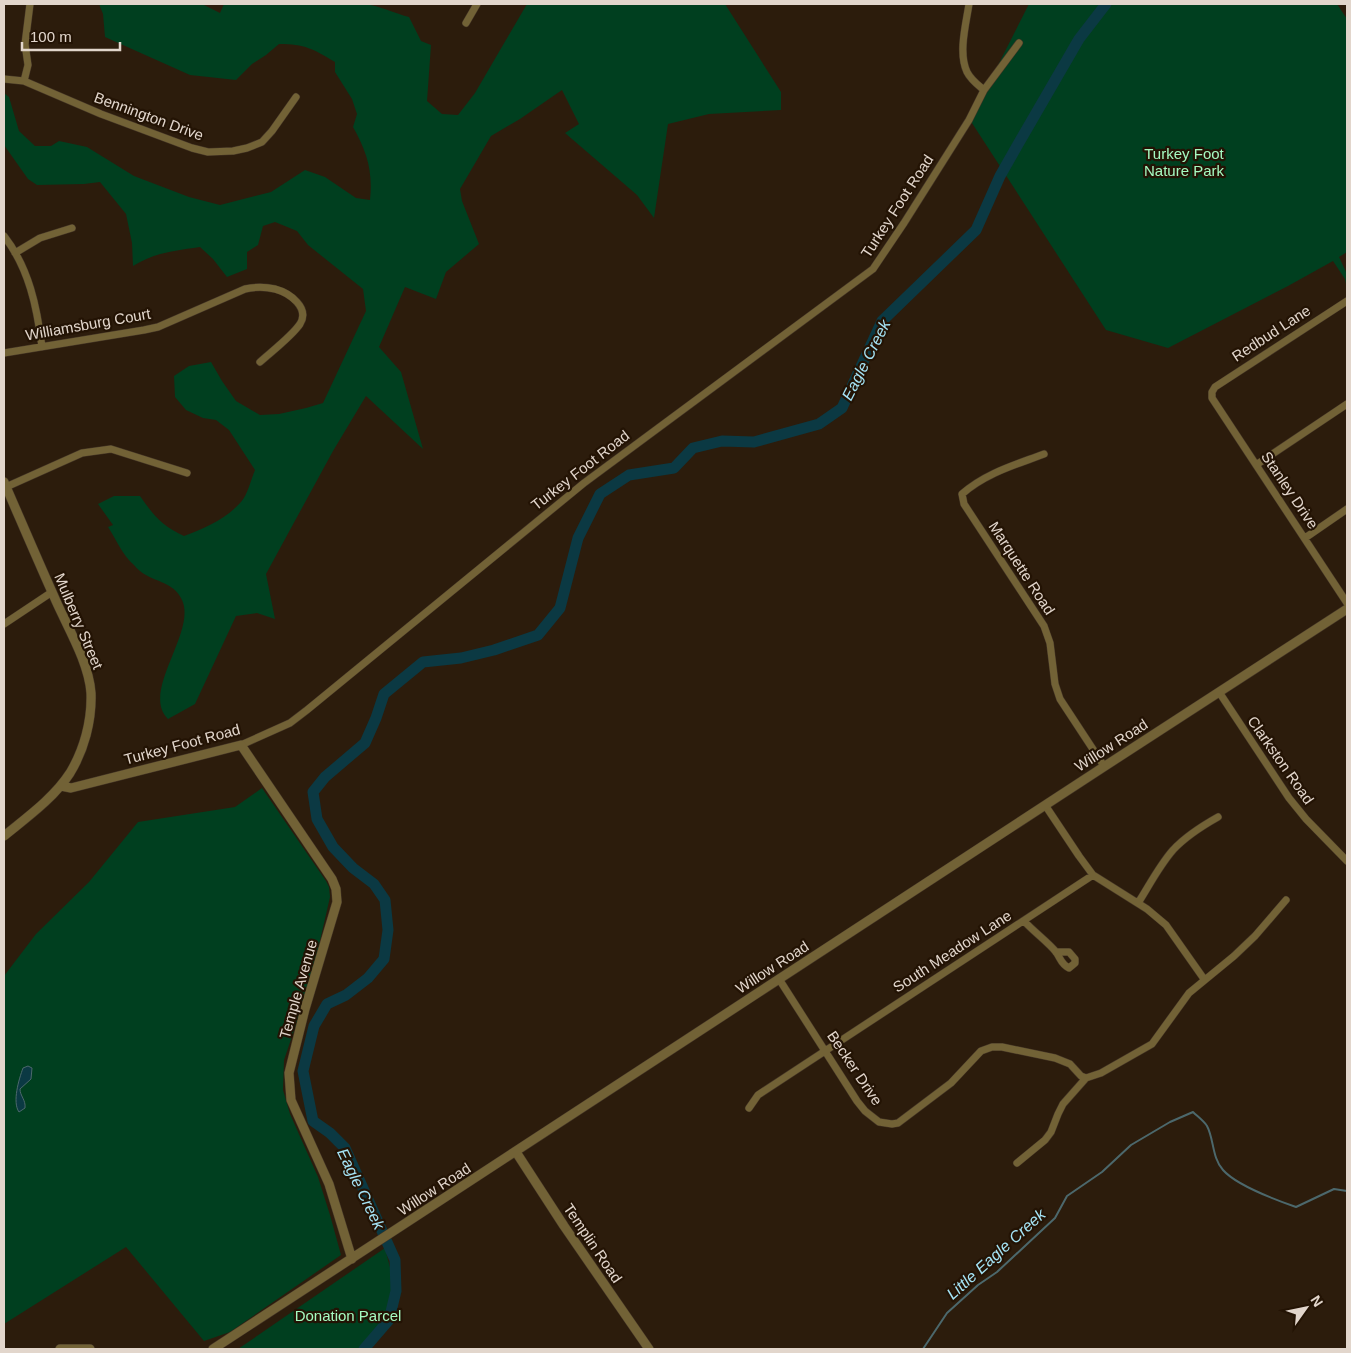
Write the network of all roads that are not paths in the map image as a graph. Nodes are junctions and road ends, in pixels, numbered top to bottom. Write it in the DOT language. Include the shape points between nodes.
graph roads {
  1 [pos="30,4"];
  2 [pos="477,4"];
  3 [pos="969,4"];
  4 [pos="466,23"];
  5 [pos="1019,43"];
  6 [pos="4,79"];
  7 [pos="24,81"];
  8 [pos="984,90"];
  9 [pos="296,96"];
  10 [pos="72,228"];
  11 [pos="4,236"];
  12 [pos="15,253"];
  13 [pos="1347,301"];
  14 [pos="42,346"];
  15 [pos="4,353"];
  16 [pos="260,362"];
  17 [pos="1212,392"];
  18 [pos="1347,404"];
  19 [pos="1044,454"];
  20 [pos="1256,465"];
  21 [pos="187,472"];
  22 [pos="5,484"];
  23 [pos="1347,509"];
  24 [pos="1305,538"];
  25 [pos="52,592"];
  26 [pos="1347,603"];
  27 [pos="1347,609"];
  28 [pos="4,624"];
  29 [pos="1219,692"];
  30 [pos="241,745"];
  31 [pos="1104,766"];
  32 [pos="60,786"];
  33 [pos="1046,806"];
  34 [pos="1218,816"];
  35 [pos="4,836"];
  36 [pos="1347,861"];
  37 [pos="1093,875"];
  38 [pos="1286,900"];
  39 [pos="1138,904"];
  40 [pos="1024,921"];
  41 [pos="1056,952"];
  42 [pos="779,979"];
  43 [pos="1204,979"];
  44 [pos="826,1050"];
  45 [pos="1083,1077"];
  46 [pos="749,1108"];
  47 [pos="516,1152"];
  48 [pos="1017,1163"];
  49 [pos="352,1259"];
  50 [pos="60,1349"];
  51 [pos="90,1349"];
  52 [pos="214,1349"];
  53 [pos="649,1349"];
  1 -- 7 [label="street"];
  2 -- 4 [label="street"];
  3 -- 8 [label="street" via="965,61 974,82"];
  5 -- 8 [label="street, Turkey Foot Road"];
  6 -- 7 [label="street, Bennington Drive"];
  7 -- 9 [label="street, Bennington Drive" via="100,114 208,152 233,151 262,142"];
  8 -- 30 [label="street, Turkey Foot Road" via="969,120 873,269 584,483 290,723"];
  10 -- 12 [label="street" via="40,238"];
  11 -- 12 [label="street"];
  12 -- 14 [label="street" via="32,293"];
  13 -- 17 [label="street, Redbud Lane" via="1216,386"];
  14 -- 15 [label="street, Williamsburg Court"];
  14 -- 16 [label="street, Williamsburg Court" via="158,327 244,289 275,289 290,295 301,307 303,316 299,325"];
  17 -- 20 [label="street, Stanley Drive" via="1212,398"];
  18 -- 20 [label="street"];
  19 -- 31 [label="street, Marquette Road" via="988,476 962,494 964,504 1044,626 1060,699"];
  20 -- 24 [label="street, Stanley Drive"];
  21 -- 22 [label="street" via="111,449 82,453"];
  22 -- 25 [label="street, Mulberry Street"];
  23 -- 24 [label="street"];
  24 -- 26 [label="street, Stanley Drive"];
  25 -- 28 [label="street"];
  25 -- 32 [label="street, Mulberry Street" via="82,658 91,691 89,720 82,747"];
  27 -- 29 [label="street, Willow Road"];
  29 -- 31 [label="street, Willow Road"];
  29 -- 36 [label="street, Clarkston Road" via="1289,798"];
  30 -- 32 [label="street, Turkey Foot Road" via="71,788"];
  30 -- 49 [label="street, Temple Avenue" via="336,889 337,902 290,1072 290,1100 329,1184"];
  31 -- 33 [label="street, Willow Road"];
  32 -- 35 [label="street, Mulberry Street"];
  33 -- 37 [label="street"];
  33 -- 42 [label="street, Willow Road"];
  34 -- 39 [label="street" via="1174,850"];
  37 -- 39 [label="street"];
  37 -- 40 [label="street, South Meadow Lane"];
  38 -- 43 [label="street" via="1255,936"];
  39 -- 43 [label="street" via="1166,925"];
  40 -- 41 [label="street"];
  40 -- 44 [label="street, South Meadow Lane"];
  42 -- 44 [label="street, Becker Drive"];
  42 -- 47 [label="street, Willow Road"];
  43 -- 45 [label="street" via="1189,992 1152,1044 1101,1072"];
  44 -- 45 [label="street, Becker Drive" via="857,1100 879,1122 886,1124 903,1119 950,1082 981,1051 992,1047 1055,1058 1070,1064"];
  44 -- 46 [label="street, South Meadow Lane" via="758,1095"];
  45 -- 48 [label="street" via="1063,1104 1046,1140"];
  47 -- 49 [label="street, Willow Road"];
  47 -- 53 [label="street, Templin Road"];
  49 -- 52 [label="street, Willow Road"];
  50 -- 51 [label="street"];
}
